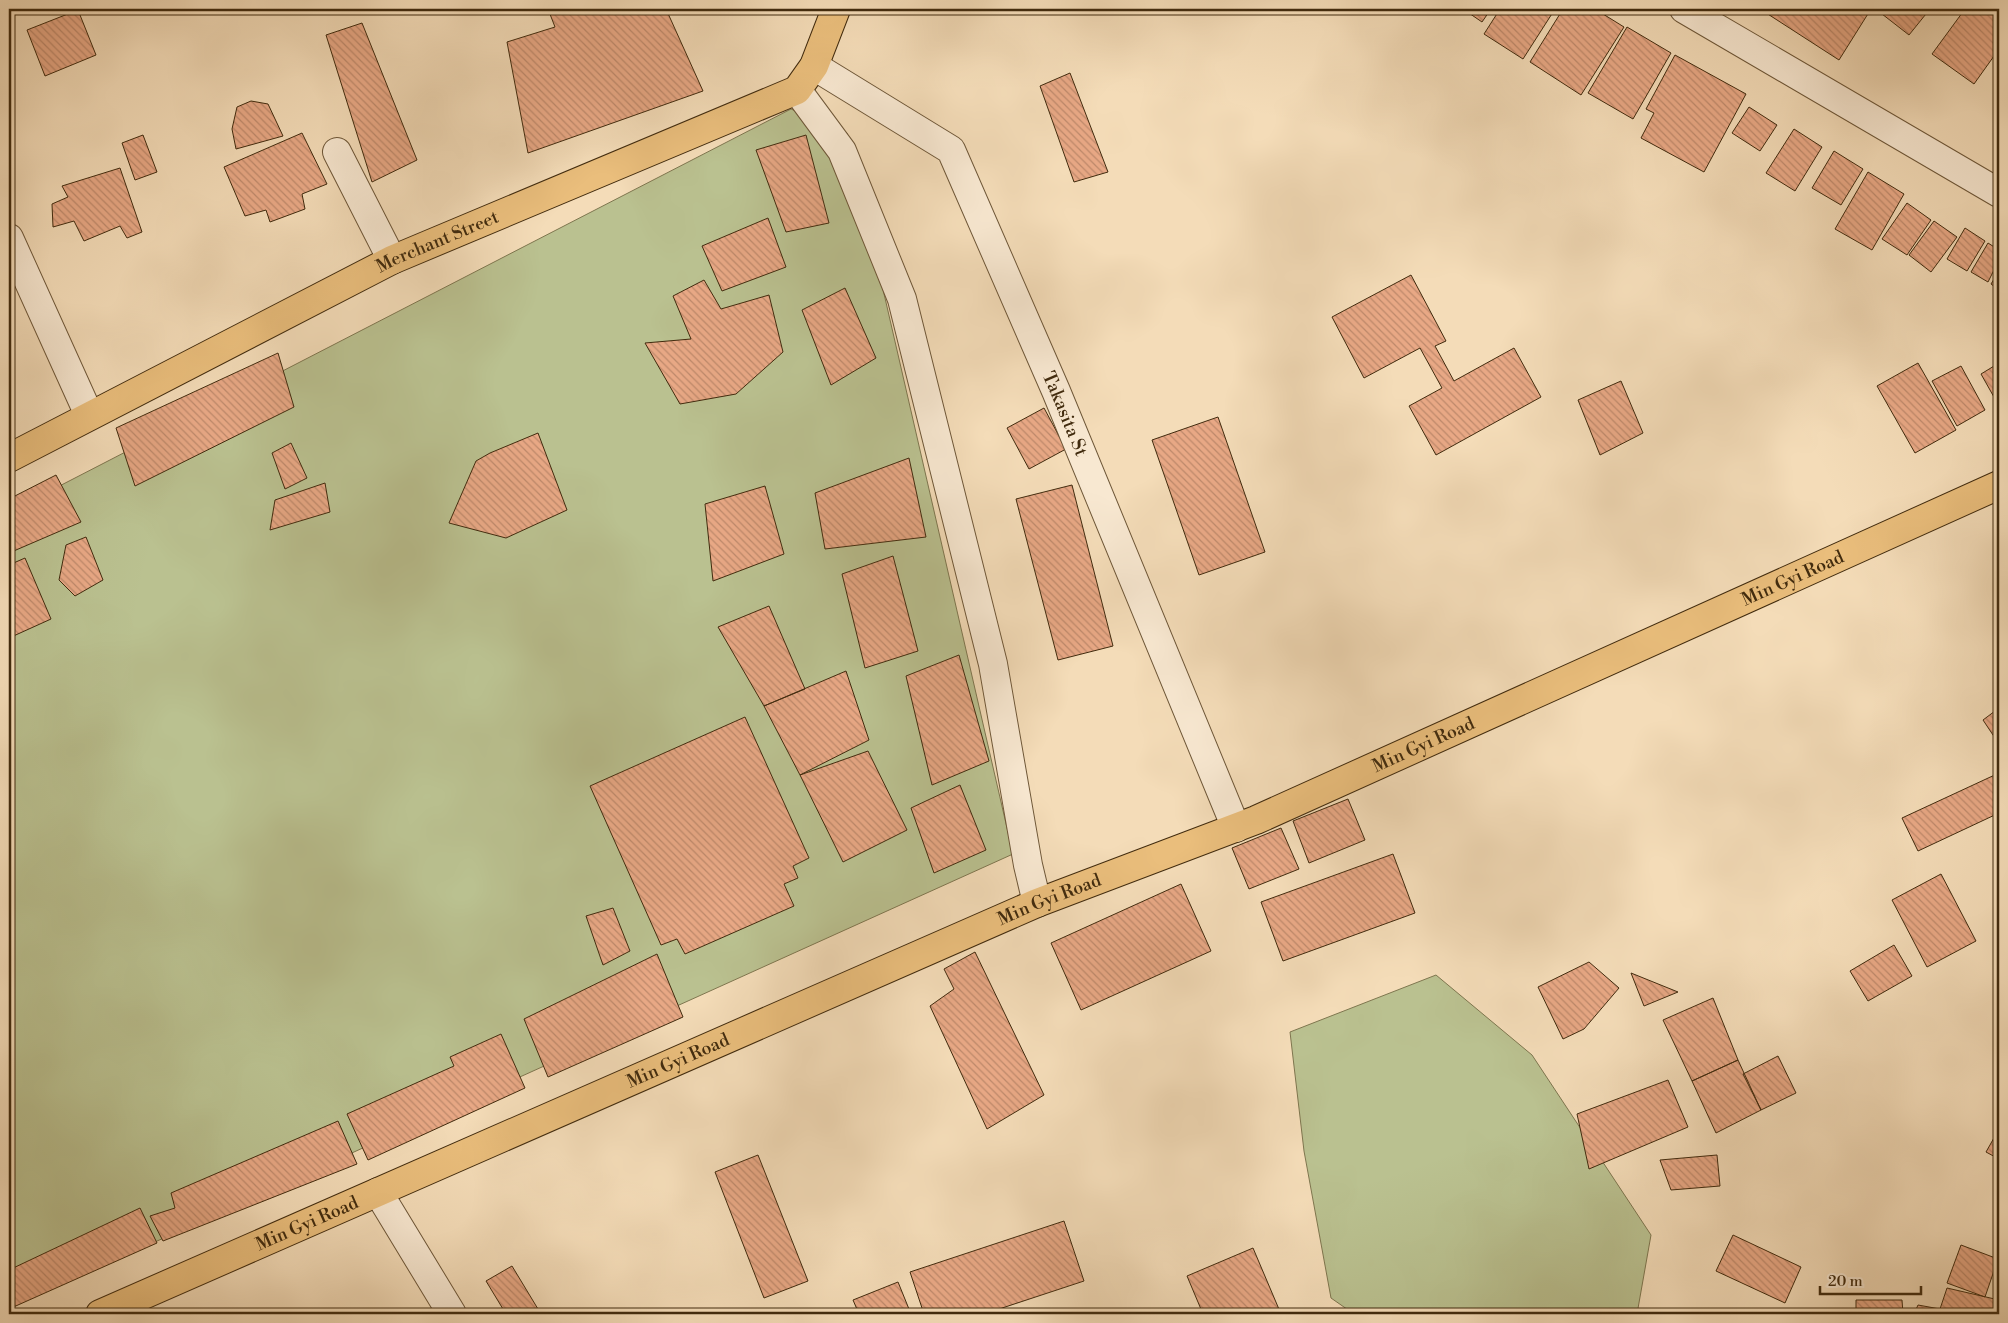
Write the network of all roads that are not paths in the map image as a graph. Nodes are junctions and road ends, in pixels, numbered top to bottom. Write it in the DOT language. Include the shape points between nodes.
graph roads {
  1 [pos="836,9"];
  2 [pos="1684,9"];
  3 [pos="814,66"];
  4 [pos="797,90"];
  5 [pos="337,152"];
  6 [pos="1999,193"];
  7 [pos="9,238"];
  8 [pos="392,260"];
  9 [pos="89,415"];
  10 [pos="9,458"];
  11 [pos="1999,486"];
  12 [pos="1236,828"];
  13 [pos="1037,903"];
  14 [pos="378,1192"];
  15 [pos="100,1314"];
  16 [pos="452,1314"];
  1 -- 3 [label="main road"];
  2 -- 6 [label="street"];
  3 -- 4 [label="main road"];
  3 -- 12 [label="street, Takasita St" via="951,150 1056,391"];
  4 -- 8 [label="main road, Merchant Street"];
  4 -- 13 [label="street" via="842,151 902,299 993,664"];
  5 -- 8 [label="street"];
  7 -- 9 [label="street"];
  8 -- 9 [label="main road, Merchant Street"];
  9 -- 10 [label="main road, Merchant Street"];
  11 -- 12 [label="main road, Min Gyi Road"];
  12 -- 13 [label="main road, Min Gyi Road"];
  13 -- 14 [label="main road, Min Gyi Road"];
  14 -- 15 [label="main road, Min Gyi Road"];
  14 -- 16 [label="street"];
}
